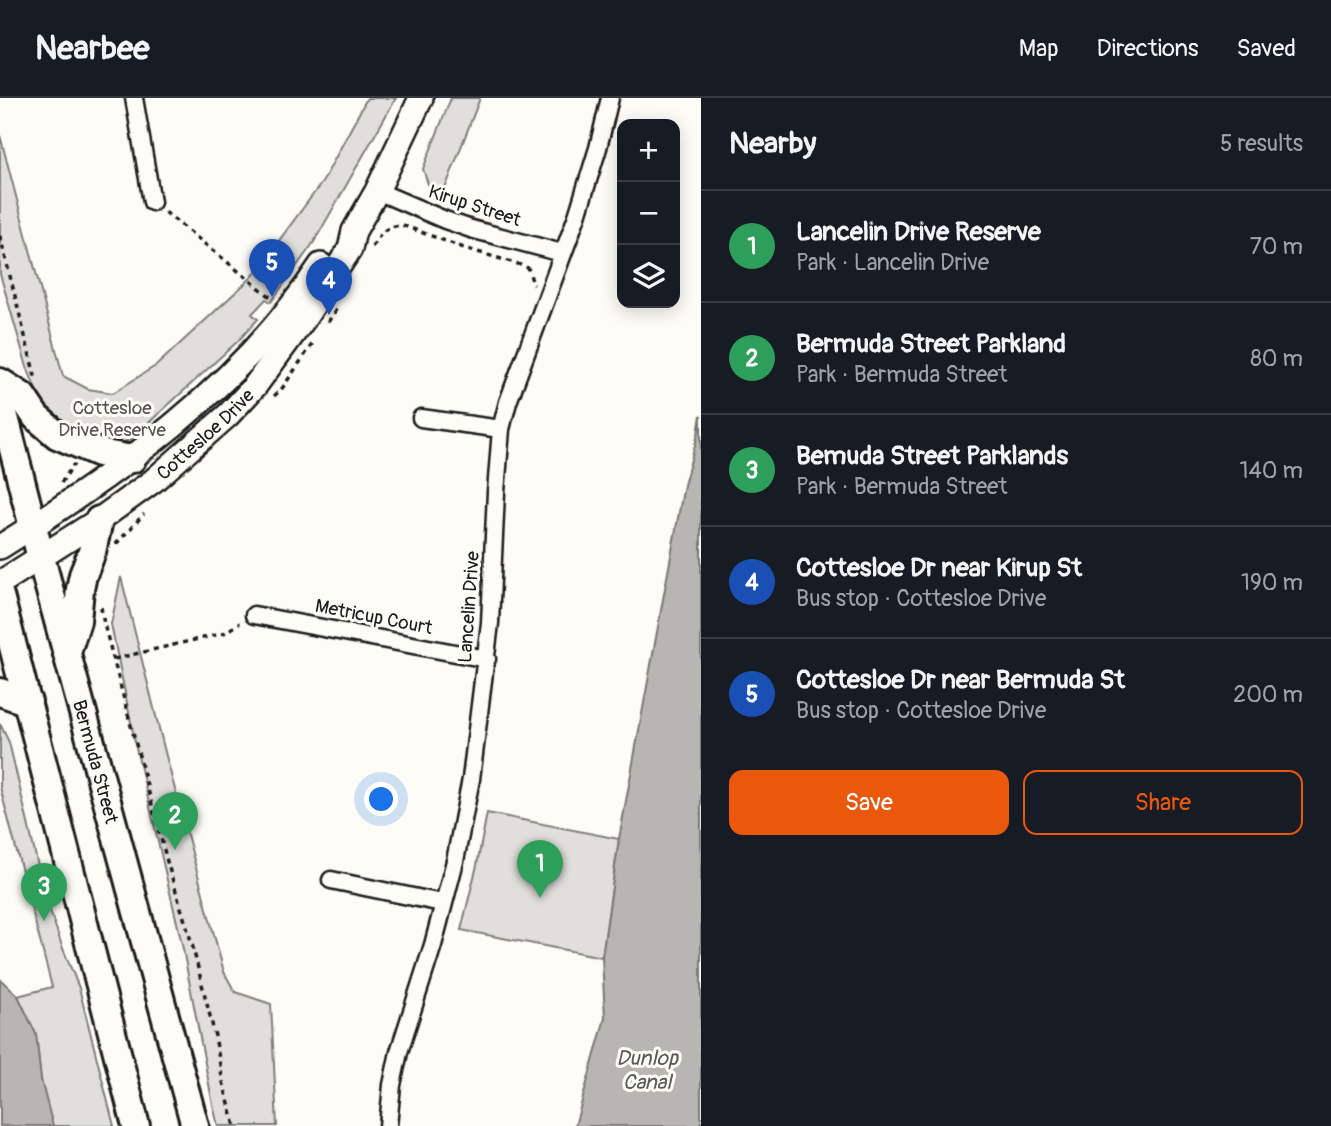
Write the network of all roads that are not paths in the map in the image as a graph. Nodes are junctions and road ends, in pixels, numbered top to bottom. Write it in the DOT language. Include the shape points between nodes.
graph roads {
  1 [pos="135,98"];
  2 [pos="421,98"];
  3 [pos="610,98"];
  4 [pos="377,191"];
  5 [pos="152,202"];
  6 [pos="354,231"];
  7 [pos="562,253"];
  8 [pos="0,382"];
  9 [pos="0,398"];
  10 [pos="421,418"];
  11 [pos="501,429"];
  12 [pos="132,459"];
  13 [pos="99,520"];
  14 [pos="33,526"];
  15 [pos="0,547"];
  16 [pos="41,558"];
  17 [pos="0,583"];
  18 [pos="0,596"];
  19 [pos="254,615"];
  20 [pos="68,653"];
  21 [pos="487,659"];
  22 [pos="0,692"];
  23 [pos="28,702"];
  24 [pos="331,880"];
  25 [pos="443,903"];
  26 [pos="136,1126"];
  27 [pos="195,1126"];
  28 [pos="388,1126"];
  1 -- 5 [label="street"];
  2 -- 4 [label="main road, Cottesloe Drive"];
  3 -- 7 [label="street, Lancelin Drive" via="588,182"];
  4 -- 6 [label="main road, Cottesloe Drive"];
  4 -- 7 [label="street, Kirup Street" via="445,220"];
  6 -- 12 [label="main road, Cottesloe Drive" via="339,240 290,309 247,357"];
  6 -- 13 [label="main road, Cottesloe Drive" via="350,248 325,288 243,400 176,462"];
  7 -- 11 [label="street, Lancelin Drive"];
  8 -- 12 [label="main road" via="22,396 36,417 57,435 99,453"];
  9 -- 14 [label="main road, Bermuda Street"];
  10 -- 11 [label="street"];
  11 -- 21 [label="street, Lancelin Drive"];
  12 -- 14 [label="main road, Cottesloe Drive"];
  13 -- 16 [label="main road, Cottesloe Drive"];
  13 -- 20 [label="main road"];
  14 -- 15 [label="main road, Cottesloe Drive"];
  14 -- 16 [label="main road, Bermuda Street"];
  16 -- 17 [label="main road, Cottesloe Drive"];
  16 -- 20 [label="main road, Bermuda Street"];
  18 -- 23 [label="main road"];
  19 -- 21 [label="street, Metricup Court"];
  20 -- 27 [label="main road, Bermuda Street"];
  21 -- 25 [label="street, Lancelin Drive" via="463,822"];
  22 -- 23 [label="main road"];
  23 -- 26 [label="main road"];
  24 -- 25 [label="street"];
  25 -- 28 [label="street, Lancelin Drive" via="399,1052"];
}
